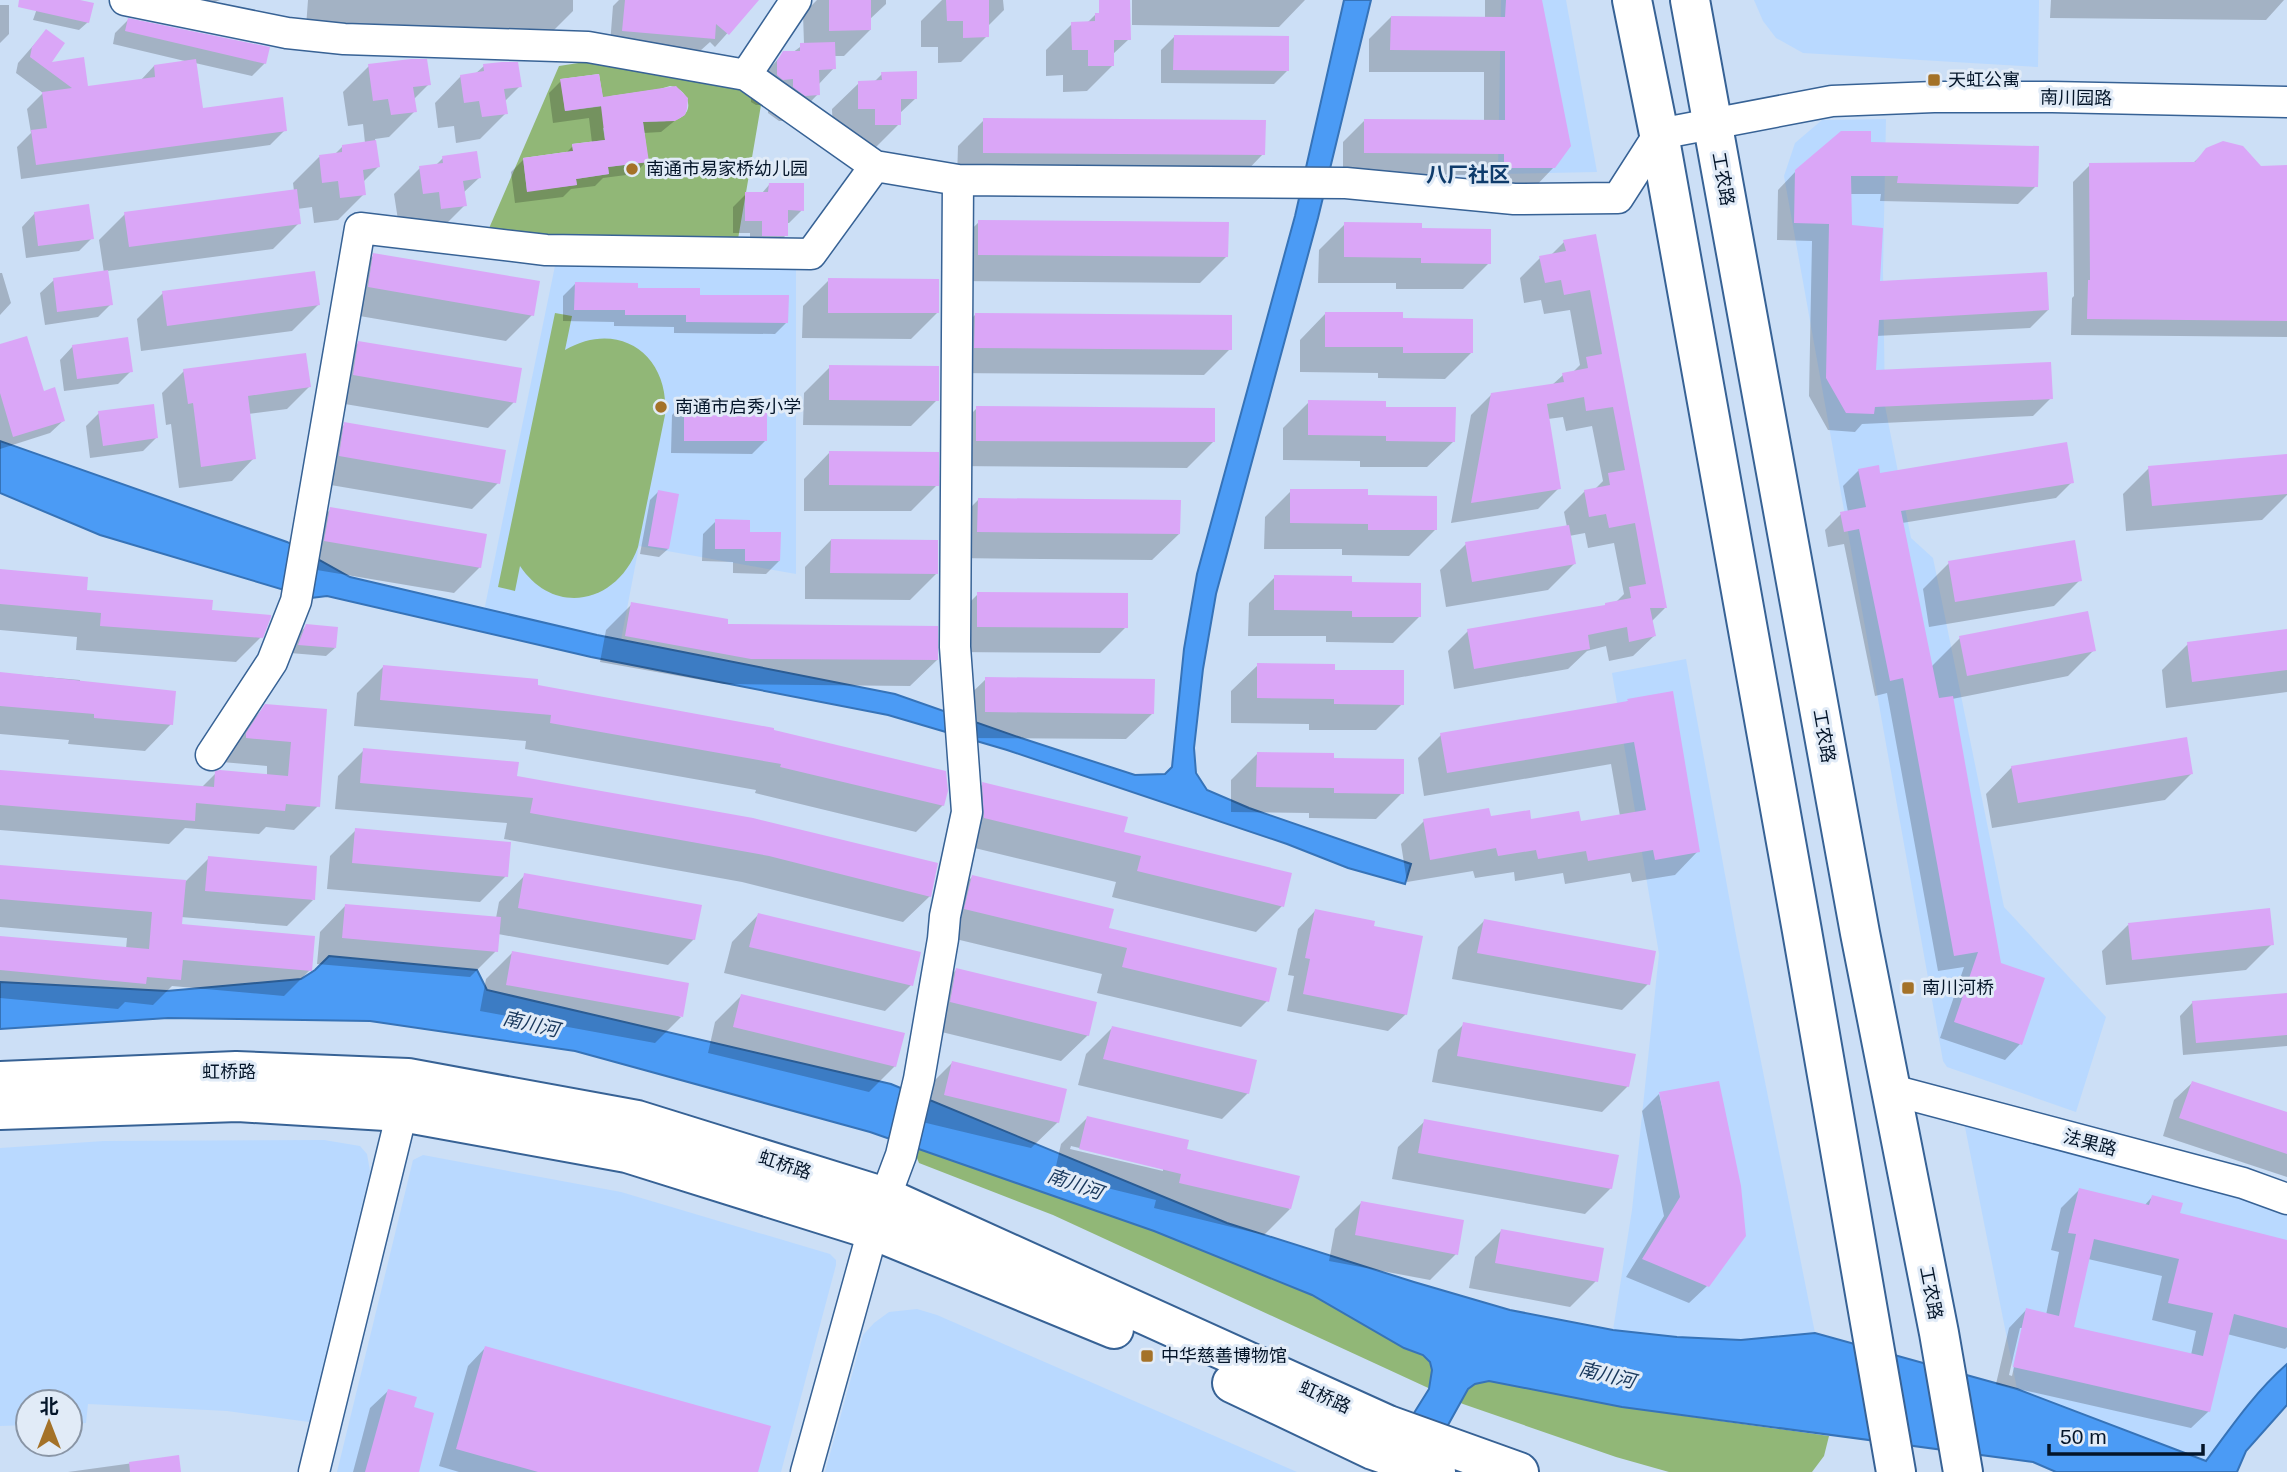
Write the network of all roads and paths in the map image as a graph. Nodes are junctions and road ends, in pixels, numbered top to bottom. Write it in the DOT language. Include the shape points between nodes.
graph roads {
  1 [pos="125,0"];
  2 [pos="796,0"];
  3 [pos="1632,0"];
  4 [pos="1690,0"];
  5 [pos="747,75"];
  6 [pos="2287,102"];
  7 [pos="1712,123"];
  8 [pos="1658,134"];
  9 [pos="875,166"];
  10 [pos="958,180"];
  11 [pos="211,755"];
  12 [pos="0,1081"];
  13 [pos="1892,1090"];
  14 [pos="0,1110"];
  15 [pos="402,1112"];
  16 [pos="2287,1199"];
  17 [pos="879,1213"];
  18 [pos="1440,1463"];
  19 [pos="1895,1466"];
  20 [pos="314,1472"];
  21 [pos="806,1472"];
  22 [pos="1519,1472"];
  23 [pos="1963,1472"];
  1 -- 5 [label="street" via="287,33 588,47"];
  2 -- 5 [label="street"];
  3 -- 8 [label="main road"];
  4 -- 7 [label="main road, 工农路"];
  5 -- 9 [label="street"];
  6 -- 7 [label="street, 南川园路" via="1934,97 1832,101"];
  7 -- 8 [label="street, 南川园路"];
  7 -- 13 [label="main road, 工农路"];
  8 -- 10 [label="street" via="1618,198 1514,199 1337,183"];
  8 -- 19 [label="main road"];
  9 -- 10 [label="street"];
  9 -- 11 [label="street" via="811,254 546,250 360,228 296,601 272,662"];
  10 -- 17 [label="street" via="955,647 967,812 919,1079 901,1155"];
  12 -- 17 [label="main road, 虹桥路" via="236,1071 408,1078 638,1120"];
  13 -- 16 [label="street, 法果路" via="2243,1183"];
  13 -- 23 [label="main road, 工农路"];
  14 -- 15 [label="main road, 虹桥路" via="238,1102"];
  15 -- 17 [label="main road, 虹桥路" via="627,1153"];
  15 -- 20 [label="street"];
  17 -- 18 [label="main road, 虹桥路" via="1150,1344"];
  17 -- 21 [label="street"];
  18 -- 22 [label="main road, 虹桥路"];
}
